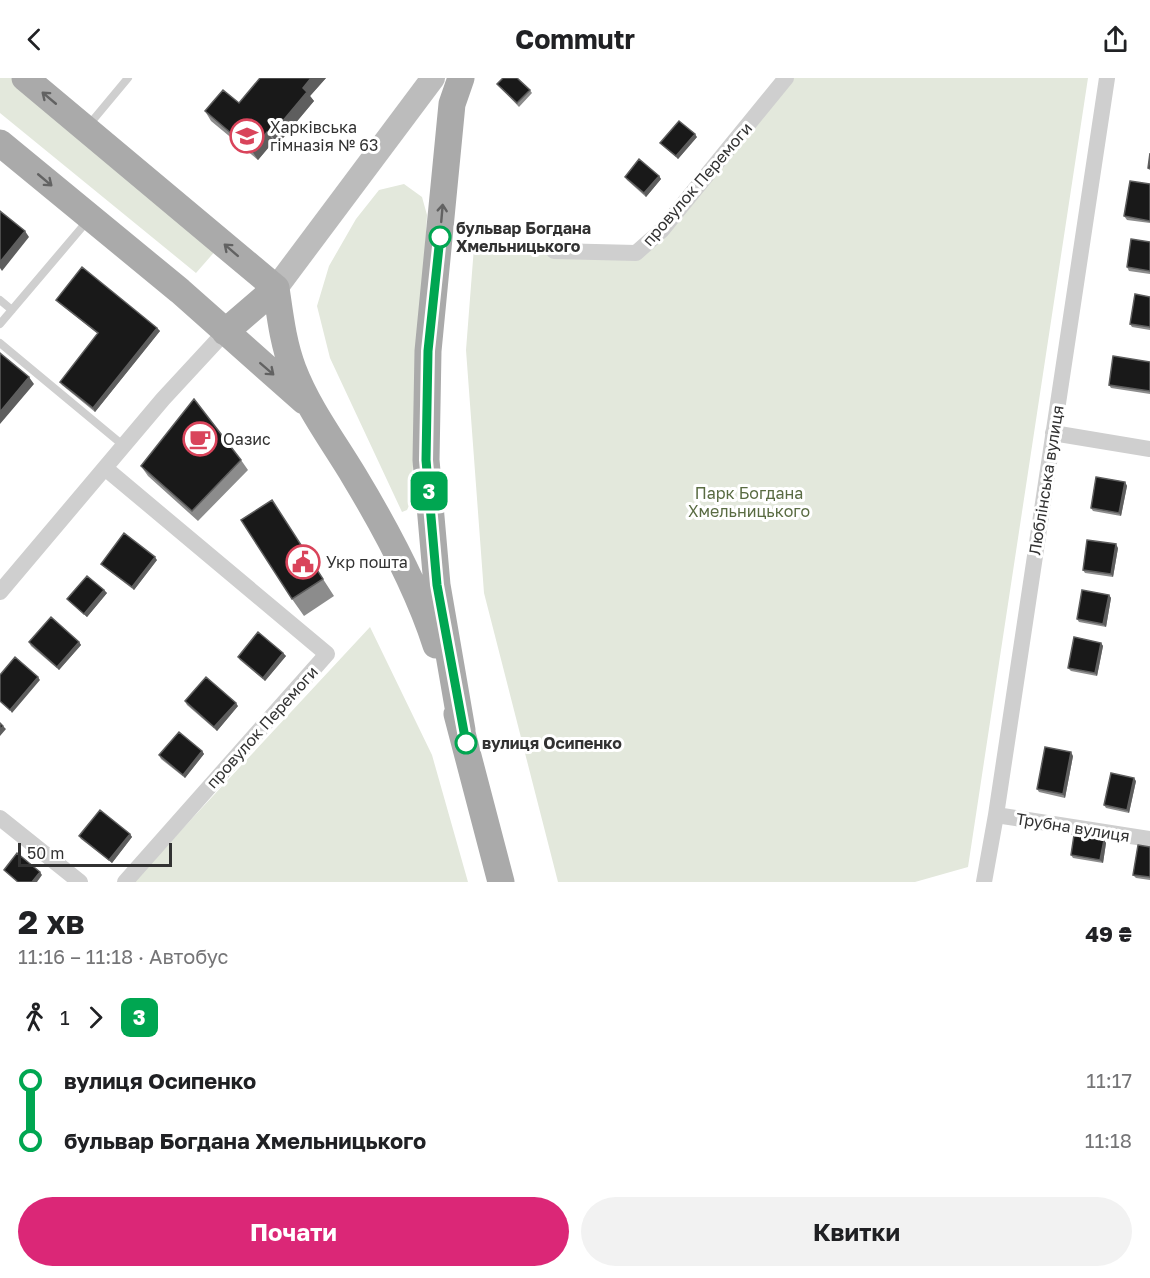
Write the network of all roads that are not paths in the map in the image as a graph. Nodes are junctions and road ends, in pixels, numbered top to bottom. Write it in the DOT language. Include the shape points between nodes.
graph roads {
  1 [pos="25,78"];
  2 [pos="128,78"];
  3 [pos="433,78"];
  4 [pos="461,78"];
  5 [pos="786,78"];
  6 [pos="1107,78"];
  7 [pos="86,128"];
  8 [pos="0,143"];
  9 [pos="91,217"];
  10 [pos="554,250"];
  11 [pos="276,288"];
  12 [pos="0,300"];
  13 [pos="12,310"];
  14 [pos="0,324"];
  15 [pos="225,332"];
  16 [pos="0,343"];
  17 [pos="310,406"];
  18 [pos="1053,433"];
  19 [pos="124,446"];
  20 [pos="1150,448"];
  21 [pos="105,468"];
  22 [pos="0,592"];
  23 [pos="462,730"];
  24 [pos="996,815"];
  25 [pos="0,818"];
  26 [pos="1150,839"];
  27 [pos="80,882"];
  28 [pos="125,882"];
  29 [pos="501,882"];
  30 [pos="984,882"];
  7 -- 1 [label="main road, one-way"];
  2 -- 7 [label="lane"];
  3 -- 11 [label="main road"];
  23 -- 4 [label="main road, one-way" via="437,585 426,460 428,351 452,104"];
  5 -- 10 [label="street, провулок Перемоги" via="662,230 636,254"];
  6 -- 18 [label="street, Люблінська вулиця"];
  11 -- 7 [label="main road, one-way"];
  8 -- 9 [label="main road, one-way"];
  9 -- 13 [label="lane"];
  9 -- 15 [label="main road"];
  11 -- 15 [label="main road"];
  11 -- 17 [label="main road" via="282,332"];
  12 -- 13 [label="lane"];
  13 -- 14 [label="lane"];
  15 -- 17 [label="main road, one-way"];
  15 -- 19 [label="street"];
  16 -- 19 [label="lane"];
  17 -- 23 [label="main road" via="397,550 434,639"];
  18 -- 20 [label="street"];
  18 -- 24 [label="street, Люблінська вулиця"];
  19 -- 21 [label="street"];
  21 -- 22 [label="street"];
  21 -- 28 [label="street, провулок Перемоги" via="327,654"];
  23 -- 29 [label="main road"];
  24 -- 26 [label="street, Трубна вулиця"];
  24 -- 30 [label="street, Люблінська вулиця"];
  25 -- 27 [label="street"];
}
